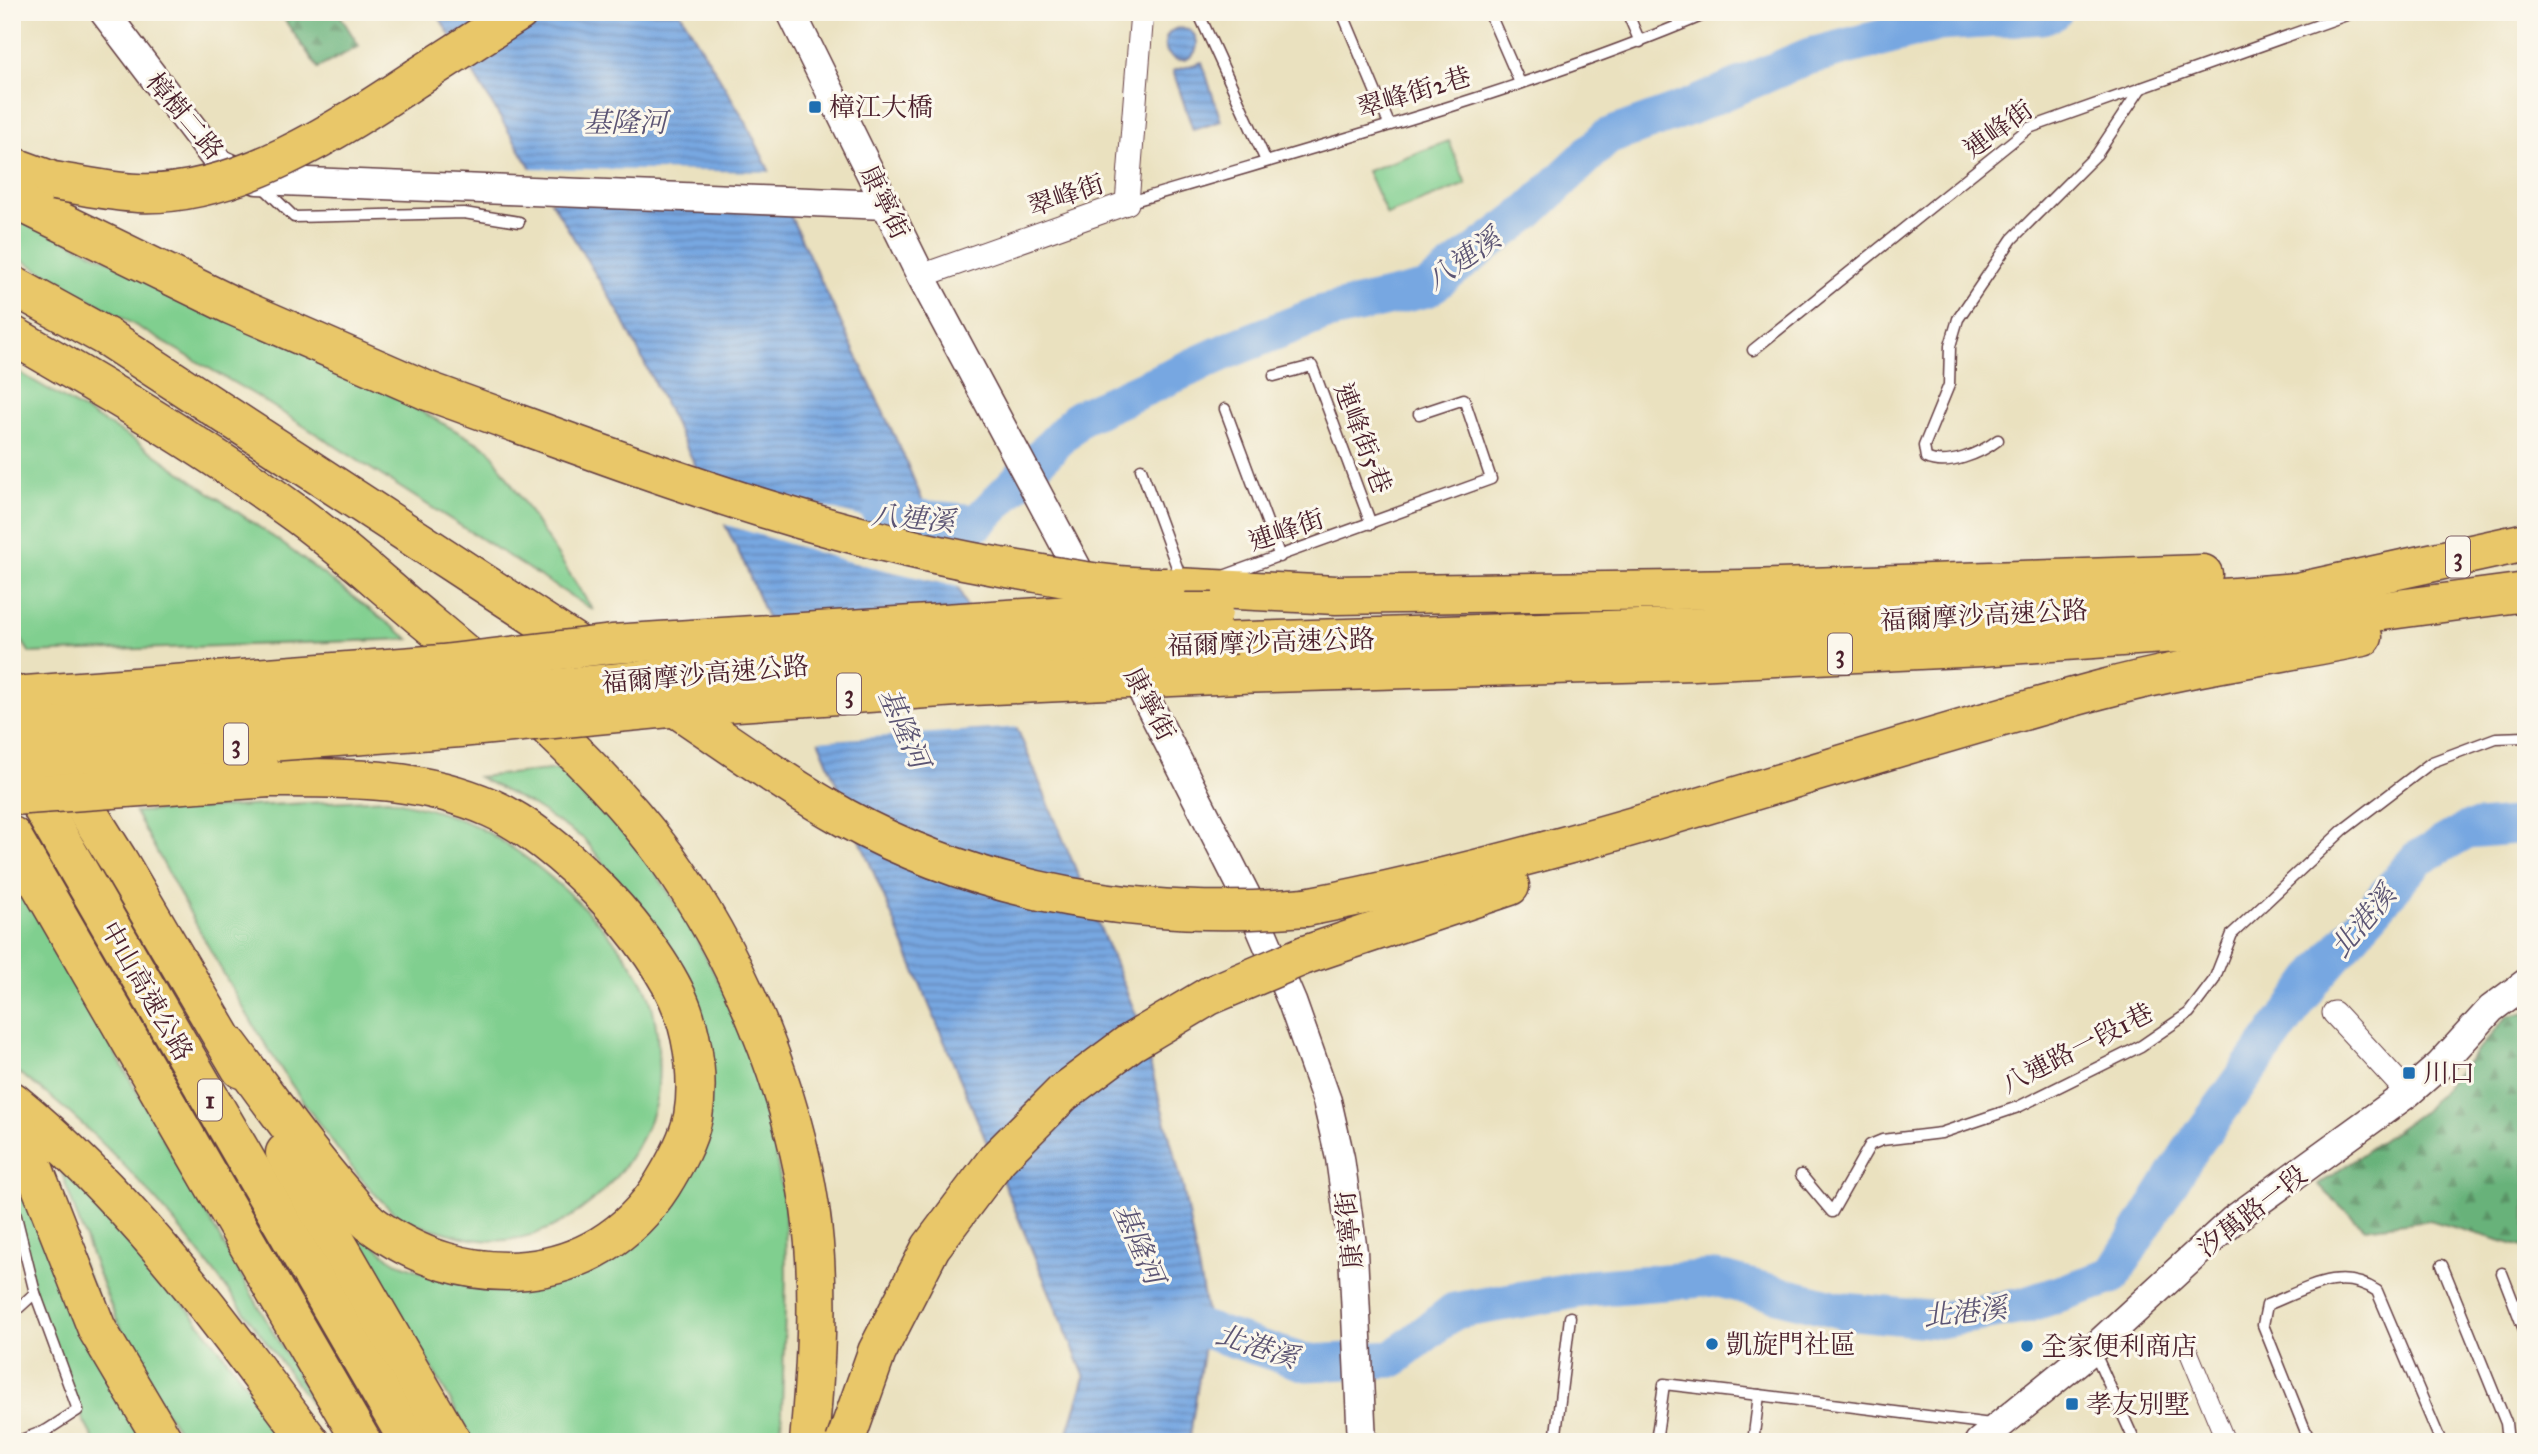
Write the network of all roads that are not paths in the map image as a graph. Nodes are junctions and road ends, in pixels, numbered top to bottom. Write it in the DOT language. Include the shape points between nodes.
graph roads {
  1 [pos="104,12"];
  2 [pos="519,12"];
  3 [pos="791,12"];
  4 [pos="1142,12"];
  5 [pos="1198,12"];
  6 [pos="1342,12"];
  7 [pos="1489,12"];
  8 [pos="1627,12"];
  9 [pos="1711,12"];
  10 [pos="2355,12"];
  11 [pos="1640,42"];
  12 [pos="1520,83"];
  13 [pos="2141,88"];
  14 [pos="1389,124"];
  15 [pos="1266,161"];
  16 [pos="12,166"];
  17 [pos="257,180"];
  18 [pos="12,198"];
  19 [pos="1127,203"];
  20 [pos="886,205"];
  21 [pos="519,222"];
  22 [pos="921,275"];
  23 [pos="12,285"];
  24 [pos="12,335"];
  25 [pos="1753,350"];
  26 [pos="1274,376"];
  27 [pos="1225,409"];
  28 [pos="1419,414"];
  29 [pos="1998,440"];
  30 [pos="1141,469"];
  31 [pos="1371,524"];
  32 [pos="2526,542"];
  33 [pos="1279,557"];
  34 [pos="2390,573"];
  35 [pos="1081,576"];
  36 [pos="1179,584"];
  37 [pos="2510,594"];
  38 [pos="1336,595"];
  39 [pos="2439,610"];
  40 [pos="1214,627"];
  41 [pos="12,694"];
  42 [pos="12,730"];
  43 [pos="2526,737"];
  44 [pos="12,759"];
  45 [pos="12,796"];
  46 [pos="1706,806"];
  47 [pos="12,836"];
  48 [pos="2526,983"];
  49 [pos="2333,1013"];
  50 [pos="229,1045"];
  51 [pos="2408,1093"];
  52 [pos="12,1101"];
  53 [pos="12,1113"];
  54 [pos="1801,1175"];
  55 [pos="12,1200"];
  56 [pos="2442,1265"];
  57 [pos="2502,1273"];
  58 [pos="35,1293"];
  59 [pos="12,1314"];
  60 [pos="1570,1317"];
  61 [pos="2526,1335"];
  62 [pos="2185,1343"];
  63 [pos="2093,1349"];
  64 [pos="1759,1395"];
  65 [pos="2002,1426"];
  66 [pos="16,1442"];
  67 [pos="164,1442"];
  68 [pos="310,1442"];
  69 [pos="362,1442"];
  70 [pos="409,1442"];
  71 [pos="452,1442"];
  72 [pos="809,1442"];
  73 [pos="845,1442"];
  74 [pos="1362,1442"];
  75 [pos="1555,1442"];
  76 [pos="1656,1442"];
  77 [pos="1753,1442"];
  78 [pos="1979,1442"];
  79 [pos="2135,1442"];
  80 [pos="2227,1442"];
  81 [pos="2310,1442"];
  82 [pos="2441,1442"];
  83 [pos="2508,1442"];
  1 -- 17 [label="street, 樟樹二路" via="230,160"];
  2 -- 16 [label="highway, bridge" via="360,116 283,159 207,186 139,194 53,181"];
  3 -- 20 [label="street, 康寧街"];
  4 -- 19 [label="street, 翠峰街"];
  5 -- 15 [label="lane"];
  6 -- 14 [label="lane"];
  7 -- 12 [label="lane"];
  8 -- 11 [label="lane"];
  9 -- 11 [label="lane, 翠峰街2巷"];
  10 -- 13 [label="lane, 連峰街"];
  11 -- 12 [label="lane, 翠峰街2巷"];
  12 -- 14 [label="lane, 翠峰街2巷"];
  13 -- 25 [label="lane, 連峰街" via="2029,128"];
  13 -- 29 [label="lane" via="2096,154 2012,239 1958,319 1950,346 1949,385 1924,446 1926,458 1936,463 1958,458 1986,450"];
  14 -- 15 [label="lane, 翠峰街2巷"];
  15 -- 19 [label="lane, 翠峰街2巷"];
  17 -- 20 [label="street, 樟樹二路"];
  17 -- 21 [label="lane" via="294,217 464,213"];
  18 -- 36 [label="highway, bridge" via="231,305 428,391 694,487 883,543 998,567 1130,588"];
  19 -- 22 [label="street, 翠峰街"];
  20 -- 22 [label="street, 康寧街"];
  22 -- 35 [label="street, 康寧街"];
  23 -- 46 [label="highway, bridge" via="110,339 845,818 930,858 1016,885 1112,905 1250,911 1307,907 1421,885"];
  24 -- 72 [label="highway" via="293,511 469,657 586,764 666,857 712,928 765,1042 792,1122 810,1207 816,1278"];
  26 -- 31 [label="lane, 連峰街5巷" via="1312,366"];
  27 -- 33 [label="lane"];
  28 -- 31 [label="lane, 連峰街" via="1464,399 1491,479"];
  30 -- 36 [label="lane"];
  31 -- 33 [label="lane, 連峰街"];
  32 -- 34 [label="highway, 福爾摩沙高速公路 / 3"];
  33 -- 36 [label="lane, 連峰街" via="1220,577"];
  34 -- 38 [label="highway" via="2304,568 1775,588"];
  34 -- 40 [label="highway, 福爾摩沙高速公路 / 3" via="2297,592 1841,624"];
  35 -- 36 [label="lane, 連峰街"];
  35 -- 74 [label="street, 康寧街" via="1248,899 1327,1101 1353,1252"];
  36 -- 38 [label="highway"];
  37 -- 39 [label="highway, 福爾摩沙高速公路 / 3"];
  38 -- 40 [label="highway"];
  39 -- 44 [label="highway, 福爾摩沙高速公路 / 3, bridge" via="1981,647 972,686"];
  39 -- 46 [label="highway" via="2394,631 2103,689"];
  40 -- 41 [label="highway, bridge" via="1119,612 612,644 428,665"];
  40 -- 42 [label="highway, 福爾摩沙高速公路 / 3, bridge" via="450,698"];
  41 -- 50 [label="highway"];
  43 -- 54 [label="lane, 八連路一段1巷" via="2496,738 2432,762 2343,830 2232,934 2214,980 2189,1013 2141,1046 2018,1107 1941,1133 1870,1145 1832,1212"];
  44 -- 70 [label="highway, 中山高速公路 / 1"];
  45 -- 50 [label="highway, bridge" via="269,778 371,778 426,787 492,809 546,842 595,887 648,947 682,1010 695,1065 693,1116 676,1161 650,1203 620,1234 550,1267 497,1272 466,1268 421,1255 368,1221 306,1152"];
  46 -- 73 [label="highway, bridge" via="1564,867 1305,955 1209,996 1130,1043 1062,1093 998,1158 931,1247 877,1352"];
  47 -- 69 [label="highway, 中山高速公路 / 1"];
  48 -- 51 [label="street, 汐萬路一段" via="2491,1009"];
  49 -- 51 [label="street"];
  50 -- 71 [label="highway" via="264,1116"];
  51 -- 63 [label="street, 汐萬路一段" via="2233,1220"];
  52 -- 68 [label="highway" via="62,1142 151,1235"];
  53 -- 67 [label="highway" via="97,1329"];
  55 -- 58 [label="lane"];
  56 -- 83 [label="lane" via="2506,1423"];
  57 -- 61 [label="lane"];
  58 -- 59 [label="lane"];
  58 -- 66 [label="lane" via="78,1410 47,1430"];
  60 -- 75 [label="lane"];
  62 -- 80 [label="street"];
  63 -- 65 [label="street, 汐萬路一段"];
  63 -- 79 [label="lane"];
  64 -- 65 [label="lane"];
  64 -- 76 [label="lane" via="1664,1384"];
  64 -- 77 [label="lane"];
  65 -- 78 [label="street, 汐萬路一段"];
  81 -- 82 [label="lane" via="2263,1325 2267,1305 2348,1278 2377,1291"];
}
